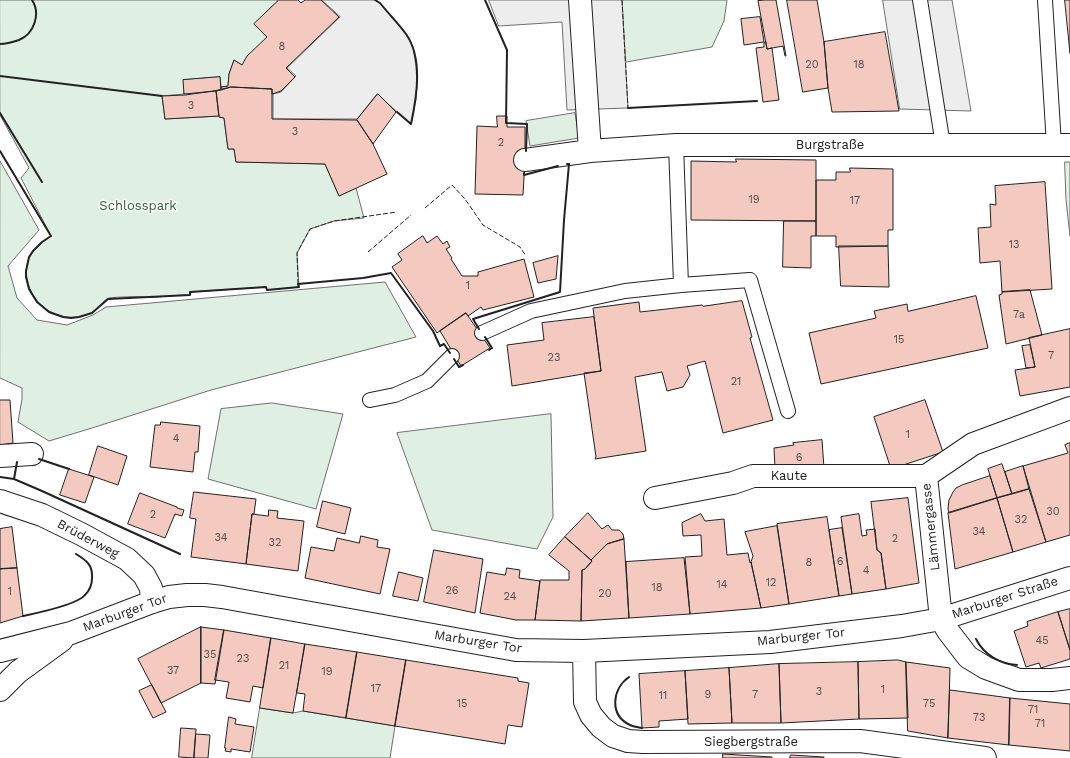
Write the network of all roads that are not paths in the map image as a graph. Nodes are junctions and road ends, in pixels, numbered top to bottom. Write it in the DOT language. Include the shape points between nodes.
graph roads {
  1 [pos="580,0"];
  2 [pos="920,0"];
  3 [pos="1045,0"];
  4 [pos="676,145"];
  5 [pos="943,145"];
  6 [pos="1062,145"];
  7 [pos="590,151"];
  8 [pos="525,160"];
  9 [pos="681,285"];
  10 [pos="482,333"];
  11 [pos="452,356"];
  12 [pos="370,400"];
  13 [pos="1070,408"];
  14 [pos="788,411"];
  15 [pos="32,454"];
  16 [pos="0,456"];
  17 [pos="926,476"];
  18 [pos="655,498"];
  19 [pos="0,501"];
  20 [pos="1070,578"];
  21 [pos="152,602"];
  22 [pos="941,619"];
  23 [pos="71,633"];
  24 [pos="0,651"];
  25 [pos="584,651"];
  26 [pos="1070,678"];
  27 [pos="0,690"];
  28 [pos="985,758"];
  1 -- 7 [label="street"];
  2 -- 5 [label="lane"];
  3 -- 6 [label="lane"];
  4 -- 5 [label="street, Burgstraße"];
  4 -- 7 [label="street, Burgstraße"];
  4 -- 9 [label="lane"];
  5 -- 6 [label="street, Burgstraße"];
  7 -- 8 [label="street, Burgstraße"];
  9 -- 10 [label="lane" via="625,291 530,311"];
  9 -- 14 [label="lane" via="750,280"];
  11 -- 12 [label="lane" via="427,381 395,395"];
  13 -- 17 [label="street, Lämmergasse" via="973,444"];
  15 -- 16 [label="street"];
  17 -- 18 [label="street, Kaute" via="753,476 733,483"];
  17 -- 22 [label="street, Lämmergasse"];
  19 -- 21 [label="street, Brüderweg" via="42,515 127,559 144,575 151,588"];
  20 -- 22 [label="street, Marburger Straße"];
  21 -- 23 [label="street, Marburger Tor"];
  21 -- 25 [label="street, Marburger Tor" via="187,594 204,595 516,650"];
  22 -- 25 [label="street, Marburger Tor" via="770,642"];
  22 -- 26 [label="street" via="968,656 986,668 1019,680"];
  23 -- 24 [label="street"];
  23 -- 27 [label="street" via="18,672"];
  25 -- 28 [label="street, Siegbergstraße" via="585,702 591,715 601,727 614,736 628,741 860,741"];
}
